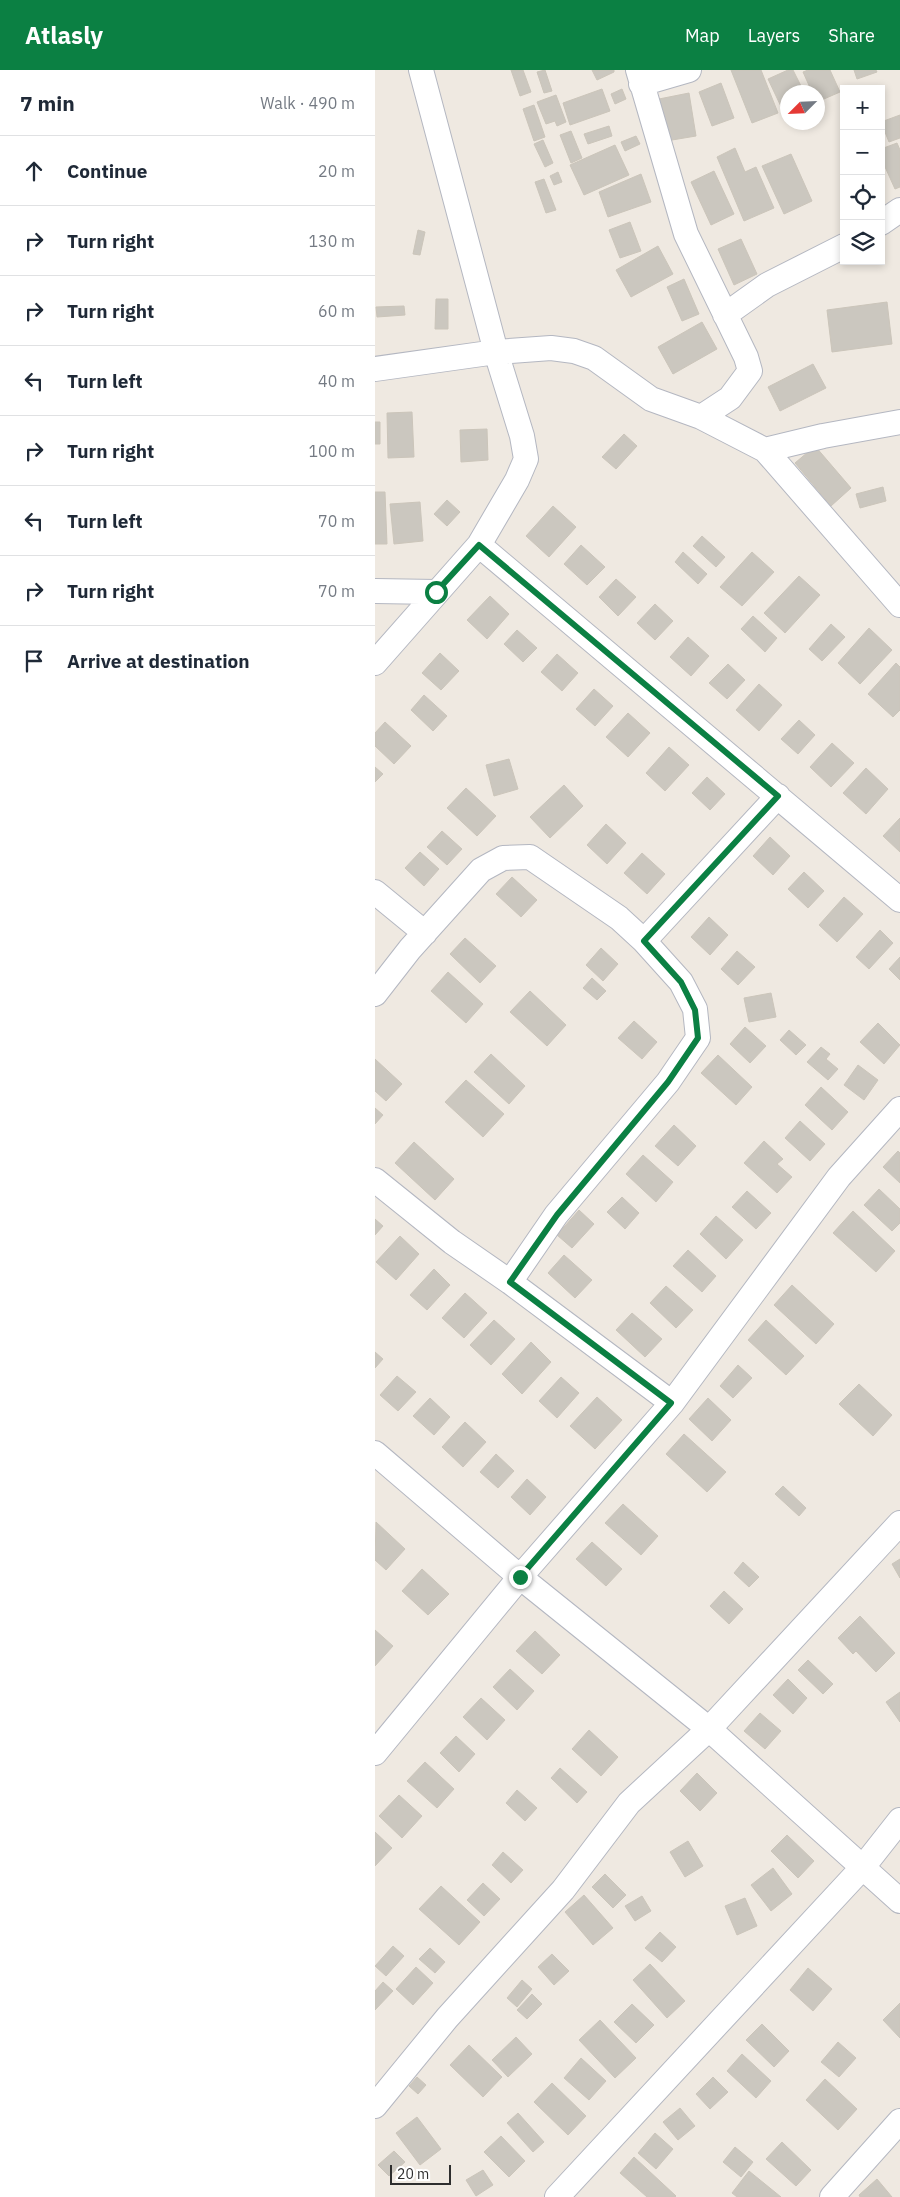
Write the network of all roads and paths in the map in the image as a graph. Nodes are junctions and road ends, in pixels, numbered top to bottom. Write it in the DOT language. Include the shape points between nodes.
graph roads {
  1 [pos="421,70"];
  2 [pos="689,70"];
  3 [pos="639,77"];
  4 [pos="900,210"];
  5 [pos="885,221"];
  6 [pos="840,248"];
  7 [pos="725,315"];
  8 [pos="496,352"];
  9 [pos="375,369"];
  10 [pos="701,417"];
  11 [pos="900,422"];
  12 [pos="765,450"];
  13 [pos="479,545"];
  14 [pos="375,591"];
  15 [pos="436,592"];
  16 [pos="900,605"];
  17 [pos="375,663"];
  18 [pos="778,796"];
  19 [pos="375,892"];
  20 [pos="900,900"];
  21 [pos="425,933"];
  22 [pos="644,941"];
  23 [pos="375,994"];
  24 [pos="900,1109"];
  25 [pos="375,1180"];
  26 [pos="510,1282"];
  27 [pos="671,1403"];
  28 [pos="375,1453"];
  29 [pos="900,1523"];
  30 [pos="520,1577"];
  31 [pos="709,1729"];
  32 [pos="375,1754"];
  33 [pos="900,1820"];
  34 [pos="863,1867"];
  35 [pos="900,1901"];
  36 [pos="375,2106"];
  37 [pos="900,2121"];
  38 [pos="557,2197"];
  39 [pos="832,2197"];
  1 -- 8 [label="street"];
  2 -- 3 [label="street"];
  3 -- 7 [label="street" via="686,234"];
  4 -- 5 [label="street"];
  6 -- 7 [label="street" via="767,286"];
  7 -- 10 [label="street" via="749,370 731,398"];
  8 -- 9 [label="street"];
  8 -- 10 [label="street" via="551,348 574,351 594,358 651,399"];
  8 -- 13 [label="street" via="526,458 517,480"];
  10 -- 12 [label="street"];
  11 -- 12 [label="street"];
  12 -- 16 [label="street"];
  13 -- 15 [label="street"];
  13 -- 18 [label="street"];
  14 -- 15 [label="street"];
  15 -- 17 [label="street"];
  18 -- 20 [label="street"];
  18 -- 22 [label="street"];
  19 -- 21 [label="street"];
  21 -- 22 [label="street" via="481,870 503,858 530,857 619,918"];
  21 -- 23 [label="street"];
  22 -- 26 [label="street" via="681,982 695,1010 698,1038 668,1082 557,1215"];
  24 -- 27 [label="street" via="839,1177"];
  25 -- 26 [label="street" via="452,1242"];
  26 -- 27 [label="street"];
  27 -- 30 [label="street"];
  28 -- 30 [label="street"];
  29 -- 31 [label="street"];
  30 -- 31 [label="street"];
  30 -- 32 [label="street"];
  31 -- 34 [label="street"];
  31 -- 36 [label="street" via="629,1803 563,1890 447,2018"];
  33 -- 34 [label="street"];
  34 -- 35 [label="street"];
  34 -- 38 [label="street"];
  37 -- 39 [label="street"];
}
